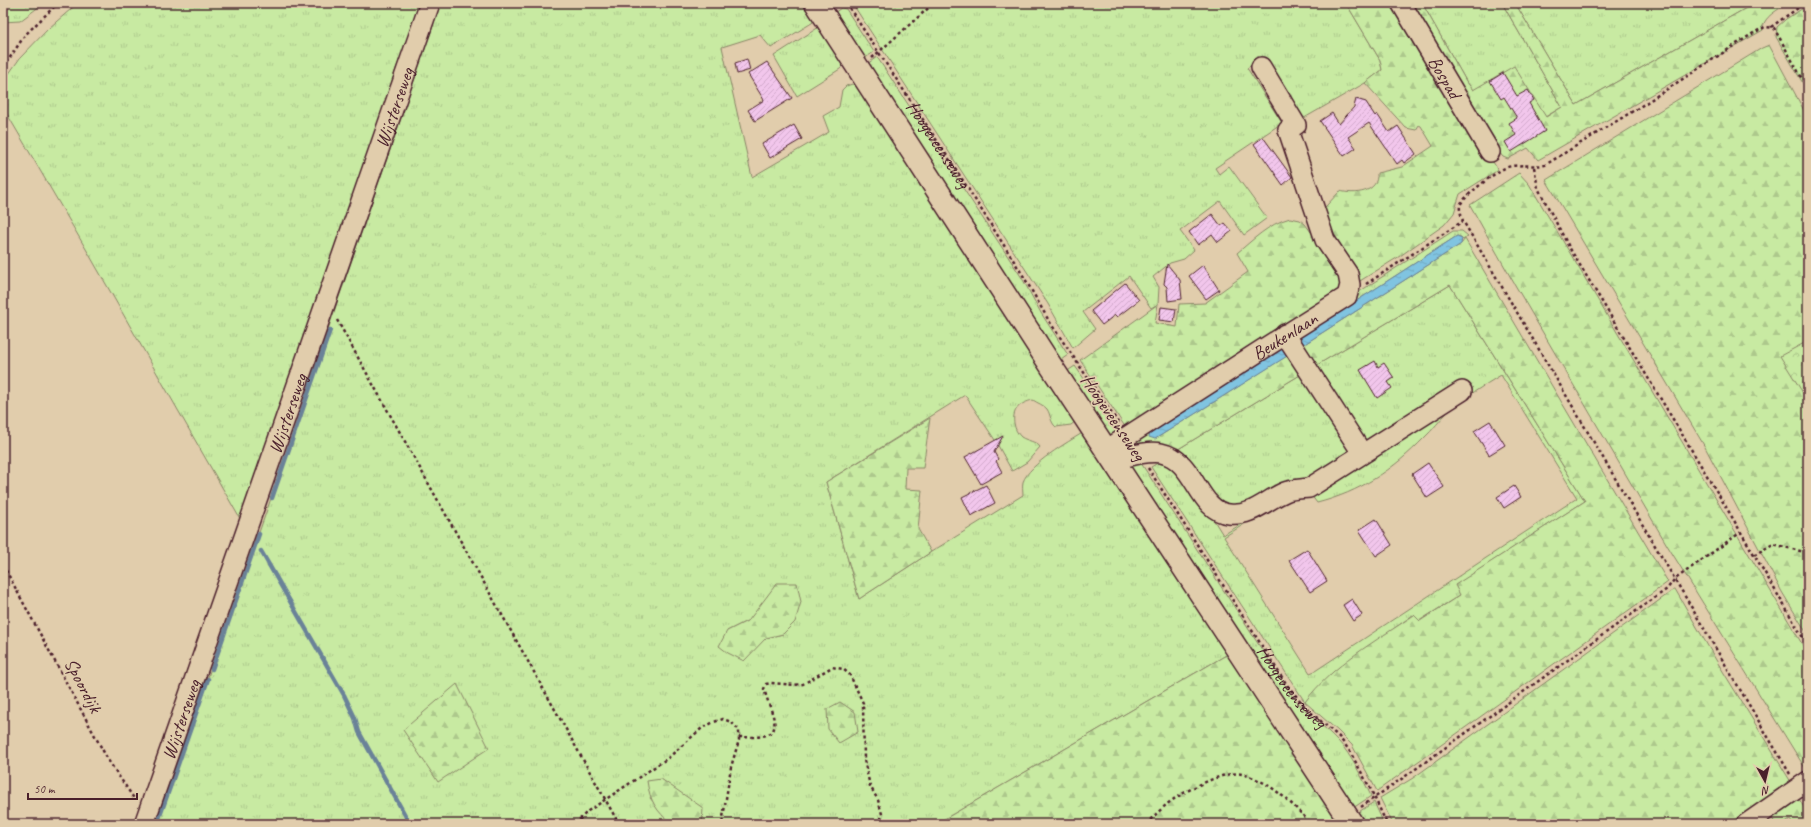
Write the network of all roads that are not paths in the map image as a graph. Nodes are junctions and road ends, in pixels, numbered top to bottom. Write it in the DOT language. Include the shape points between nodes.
graph roads {
  1 [pos="430,3"];
  2 [pos="816,3"];
  3 [pos="1401,3"];
  4 [pos="1261,67"];
  5 [pos="1490,152"];
  6 [pos="1285,334"];
  7 [pos="1462,391"];
  8 [pos="1362,453"];
  9 [pos="1110,455"];
  10 [pos="1803,784"];
  11 [pos="147,817"];
  12 [pos="1352,824"];
  13 [pos="1746,824"];
  1 -- 11 [label="street, Wijsterseweg"];
  2 -- 9 [label="main road, Hoogeveenseweg"];
  3 -- 5 [label="street, Bospad"];
  4 -- 6 [label="street, Beukenlaan" via="1296,125 1288,130 1325,240 1348,274 1350,285 1347,296"];
  6 -- 8 [label="street"];
  6 -- 9 [label="street, Beukenlaan" via="1127,436"];
  7 -- 8 [label="street"];
  8 -- 9 [label="street" via="1309,488 1285,492 1242,514 1220,512 1203,496 1190,473 1170,456 1161,453"];
  9 -- 12 [label="main road, Hoogeveenseweg"];
  10 -- 13 [label="street"];
}
